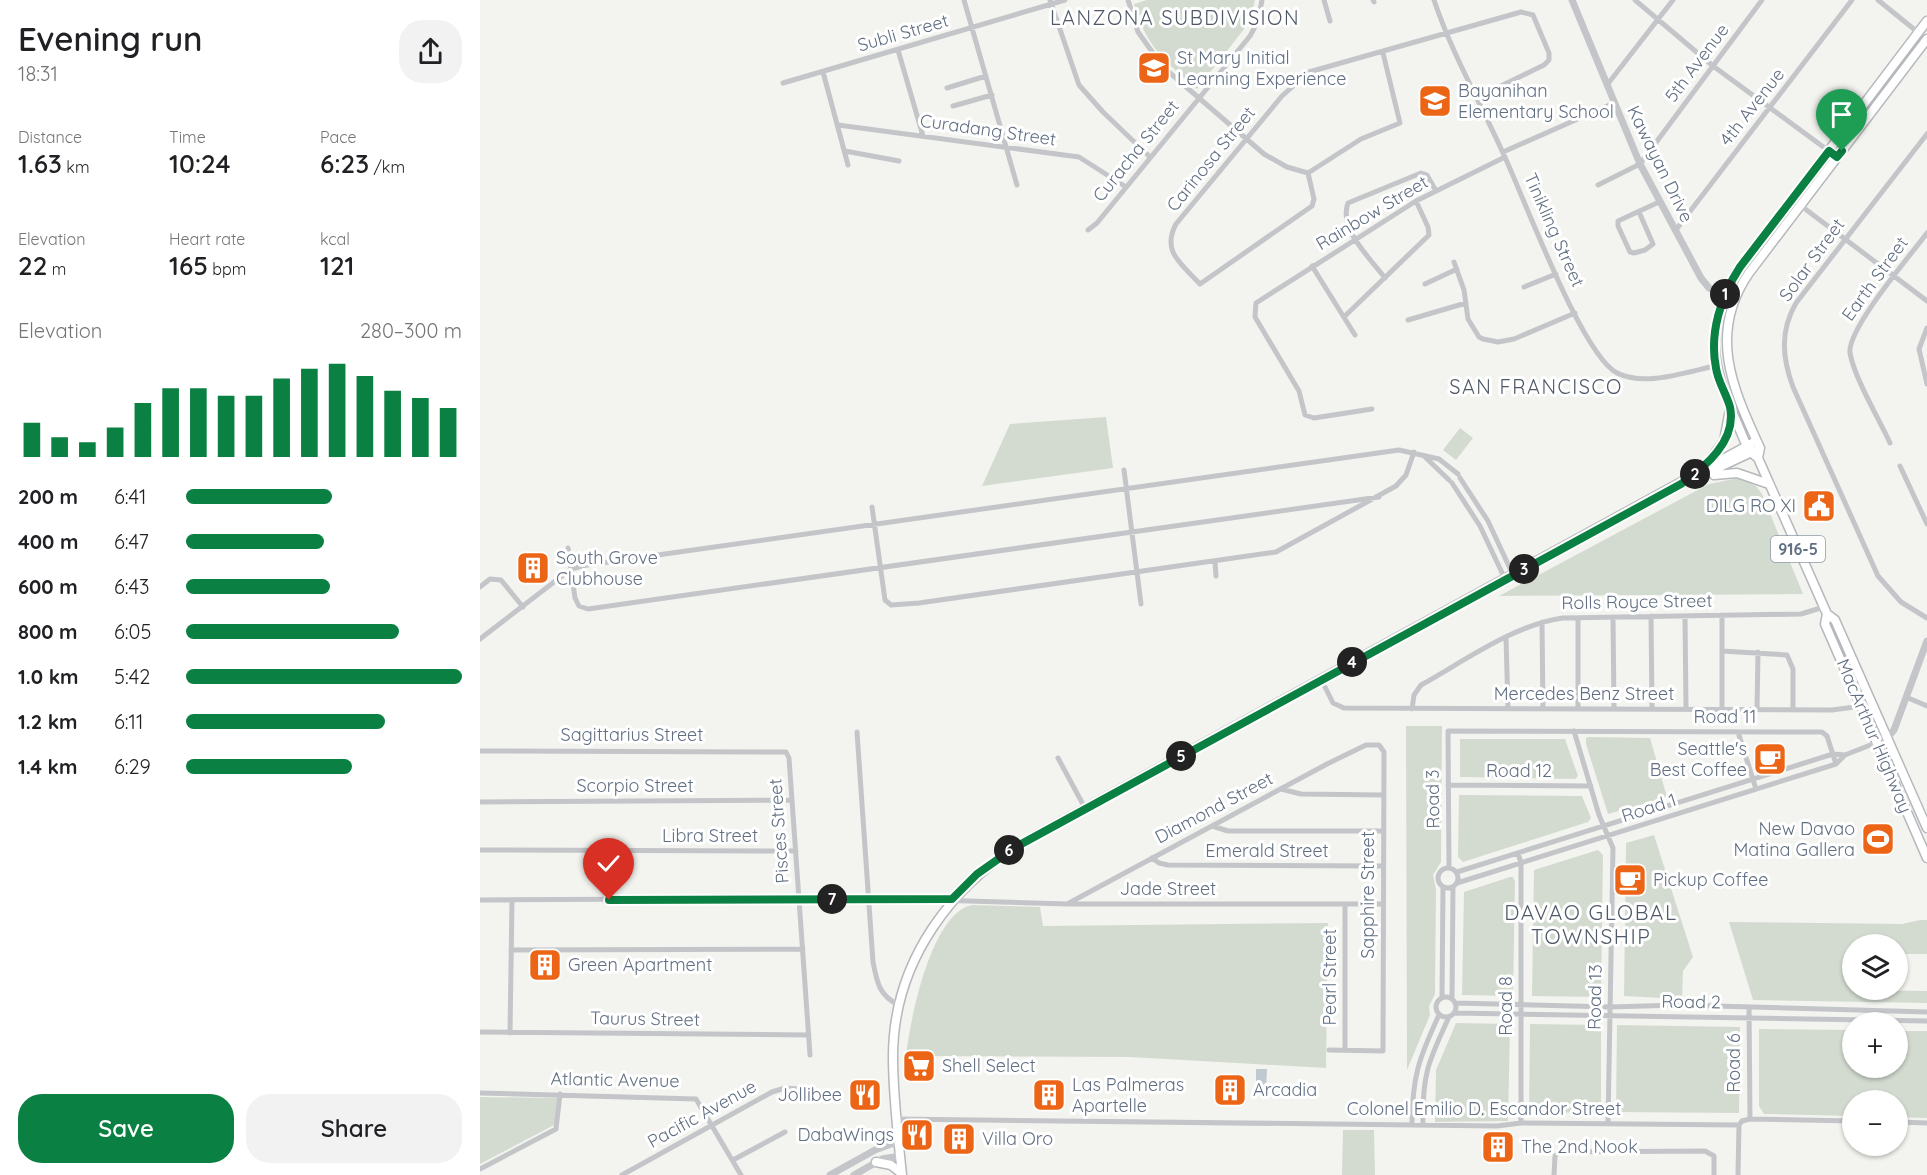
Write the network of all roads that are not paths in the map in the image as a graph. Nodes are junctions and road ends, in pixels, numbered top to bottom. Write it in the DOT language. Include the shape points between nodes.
graph roads {
  1 [pos="964,0"];
  2 [pos="1065,0"];
  3 [pos="1128,0"];
  4 [pos="1262,0"];
  5 [pos="1324,0"];
  6 [pos="1434,0"];
  7 [pos="1572,0"];
  8 [pos="1635,0"];
  9 [pos="1673,0"];
  10 [pos="1762,0"];
  11 [pos="1852,0"];
  12 [pos="1878,0"];
  13 [pos="1051,2"];
  14 [pos="1658,20"];
  15 [pos="1330,21"];
  16 [pos="1927,21"];
  17 [pos="972,28"];
  18 [pos="1918,33"];
  19 [pos="1446,35"];
  20 [pos="1927,41"];
  21 [pos="898,50"];
  22 [pos="1383,53"];
  23 [pos="1713,66"];
  24 [pos="823,72"];
  25 [pos="986,76"];
  26 [pos="783,83"];
  27 [pos="1607,85"];
  28 [pos="947,88"];
  29 [pos="992,95"];
  30 [pos="1199,97"];
  31 [pos="1476,98"];
  32 [pos="1614,103"];
  33 [pos="953,106"];
  34 [pos="1770,108"];
  35 [pos="838,125"];
  36 [pos="1927,134"];
  37 [pos="923,136"];
  38 [pos="1247,140"];
  39 [pos="1006,147"];
  40 [pos="845,151"];
  41 [pos="1829,151"];
  42 [pos="1504,155"];
  43 [pos="1150,157"];
  44 [pos="1837,157"];
  45 [pos="899,160"];
  46 [pos="1640,164"];
  47 [pos="848,165"];
  48 [pos="1308,173"];
  49 [pos="1017,185"];
  50 [pos="1598,185"];
  51 [pos="1126,187"];
  52 [pos="1436,191"];
  53 [pos="1792,199"];
  54 [pos="1416,201"];
  55 [pos="1659,202"];
  56 [pos="1800,206"];
  57 [pos="1639,212"];
  58 [pos="1088,230"];
  59 [pos="1675,231"];
  60 [pos="1927,233"];
  61 [pos="1355,238"];
  62 [pos="1845,240"];
  63 [pos="1921,242"];
  64 [pos="1927,246"];
  65 [pos="1454,262"];
  66 [pos="1312,266"];
  67 [pos="1457,269"];
  68 [pos="1556,274"];
  69 [pos="1894,277"];
  70 [pos="1385,278"];
  71 [pos="1425,284"];
  72 [pos="1524,287"];
  73 [pos="1724,296"];
  74 [pos="1927,302"];
  75 [pos="1466,303"];
  76 [pos="1575,313"];
  77 [pos="1345,316"];
  78 [pos="1408,320"];
  79 [pos="1927,328"];
  80 [pos="1356,335"];
  81 [pos="1715,366"];
  82 [pos="1927,384"];
  83 [pos="1730,408"];
  84 [pos="1372,409"];
  85 [pos="1890,443"];
  86 [pos="1758,445"];
  87 [pos="1417,453"];
  88 [pos="1752,453"];
  89 [pos="1900,466"];
  90 [pos="1124,470"];
  91 [pos="1703,473"];
  92 [pos="1769,484"];
  93 [pos="1466,486"];
  94 [pos="1126,490"];
  95 [pos="1458,492"];
  96 [pos="1379,497"];
  97 [pos="872,507"];
  98 [pos="1927,524"];
  99 [pos="874,525"];
  100 [pos="1132,533"];
  101 [pos="568,548"];
  102 [pos="1215,562"];
  103 [pos="880,568"];
  104 [pos="572,570"];
  105 [pos="1137,574"];
  106 [pos="1513,574"];
  107 [pos="1216,576"];
  108 [pos="1505,579"];
  109 [pos="480,587"];
  110 [pos="1141,604"];
  111 [pos="523,607"];
  112 [pos="1825,611"];
  113 [pos="1722,615"];
  114 [pos="1651,616"];
  115 [pos="1685,616"];
  116 [pos="1613,617"];
  117 [pos="1578,618"];
  118 [pos="1927,618"];
  119 [pos="1542,622"];
  120 [pos="1506,638"];
  121 [pos="480,639"];
  122 [pos="1927,640"];
  123 [pos="1722,651"];
  124 [pos="1758,652"];
  125 [pos="1321,680"];
  126 [pos="1906,697"];
  127 [pos="1862,706"];
  128 [pos="1927,706"];
  129 [pos="1413,709"];
  130 [pos="1508,709"];
  131 [pos="1543,709"];
  132 [pos="1578,709"];
  133 [pos="1614,709"];
  134 [pos="1652,709"];
  135 [pos="1686,709"];
  136 [pos="1722,710"];
  137 [pos="1757,710"];
  138 [pos="1792,710"];
  139 [pos="1448,731"];
  140 [pos="1574,731"];
  141 [pos="857,732"];
  142 [pos="1738,732"];
  143 [pos="1887,738"];
  144 [pos="1878,742"];
  145 [pos="1376,744"];
  146 [pos="480,751"];
  147 [pos="783,751"];
  148 [pos="1833,754"];
  149 [pos="1845,754"];
  150 [pos="1058,758"];
  151 [pos="1836,764"];
  152 [pos="1784,769"];
  153 [pos="1753,779"];
  154 [pos="1787,779"];
  155 [pos="1448,785"];
  156 [pos="1591,786"];
  157 [pos="1281,789"];
  158 [pos="1756,789"];
  159 [pos="1384,795"];
  160 [pos="791,800"];
  161 [pos="480,802"];
  162 [pos="1085,808"];
  163 [pos="1643,814"];
  164 [pos="1922,817"];
  165 [pos="1911,822"];
  166 [pos="1646,824"];
  167 [pos="1212,825"];
  168 [pos="1604,826"];
  169 [pos="1927,828"];
  170 [pos="1383,831"];
  171 [pos="1609,836"];
  172 [pos="480,850"];
  173 [pos="796,851"];
  174 [pos="1518,853"];
  175 [pos="1152,858"];
  176 [pos="1927,858"];
  177 [pos="1521,863"];
  178 [pos="1383,866"];
  179 [pos="1449,867"];
  180 [pos="1457,872"];
  181 [pos="1455,885"];
  182 [pos="1443,887"];
  183 [pos="870,898"];
  184 [pos="799,899"];
  185 [pos="952,899"];
  186 [pos="480,900"];
  187 [pos="512,900"];
  188 [pos="1068,904"];
  189 [pos="1345,904"];
  190 [pos="1383,904"];
  191 [pos="803,949"];
  192 [pos="511,950"];
  193 [pos="1442,997"];
  194 [pos="1454,1001"];
  195 [pos="1521,1004"];
  196 [pos="899,1005"];
  197 [pos="1678,1005"];
  198 [pos="1610,1007"];
  199 [pos="1749,1007"];
  200 [pos="1852,1011"];
  201 [pos="1455,1012"];
  202 [pos="1927,1012"];
  203 [pos="1521,1013"];
  204 [pos="1438,1015"];
  205 [pos="1610,1015"];
  206 [pos="1678,1016"];
  207 [pos="1449,1017"];
  208 [pos="1749,1018"];
  209 [pos="1842,1020"];
  210 [pos="1908,1021"];
  211 [pos="1927,1021"];
  212 [pos="480,1032"];
  213 [pos="510,1033"];
  214 [pos="809,1035"];
  215 [pos="1329,1050"];
  216 [pos="1345,1050"];
  217 [pos="810,1055"];
  218 [pos="799,1089"];
  219 [pos="480,1093"];
  220 [pos="560,1094"];
  221 [pos="897,1119"];
  222 [pos="1750,1119"];
  223 [pos="1842,1121"];
  224 [pos="1908,1122"];
  225 [pos="1521,1123"];
  226 [pos="1608,1123"];
  227 [pos="1927,1123"];
  228 [pos="713,1125"];
  229 [pos="1412,1125"];
  230 [pos="1423,1125"];
  231 [pos="1739,1125"];
  232 [pos="785,1132"];
  233 [pos="899,1141"];
  234 [pos="900,1156"];
  235 [pos="733,1160"];
  236 [pos="876,1162"];
  237 [pos="480,1169"];
  238 [pos="841,1172"];
  239 [pos="902,1174"];
  240 [pos="622,1175"];
  241 [pos="741,1175"];
  242 [pos="830,1175"];
  243 [pos="854,1175"];
  244 [pos="1554,1175"];
  245 [pos="1714,1175"];
  246 [pos="1738,1175"];
  1 -- 17 [label="street"];
  2 -- 13 [label="street, Subli Street"];
  3 -- 30 [label="street" via="1137,32 1146,46 1163,67"];
  4 -- 30 [label="street, Curacha Street" via="1250,36"];
  5 -- 15 [label="street"];
  6 -- 19 [label="street, Tinikling Street"];
  7 -- 27 [label="street, Kawayan Drive"];
  8 -- 14 [label="street"];
  9 -- 14 [label="street"];
  10 -- 23 [label="street, 5th Avenue"];
  11 -- 34 [label="street, 4th Avenue"];
  12 -- 18 [label="street"];
  13 -- 17 [label="street, Subli Street"];
  13 -- 43 [label="street" via="1079,85"];
  14 -- 23 [label="street"];
  14 -- 27 [label="street"];
  16 -- 18 [label="main road, MacArthur Highway / 916-5"];
  17 -- 21 [label="street, Subli Street"];
  17 -- 25 [label="street"];
  18 -- 20 [label="street"];
  18 -- 41 [label="main road, MacArthur Highway / 916-5"];
  19 -- 22 [label="street, Carinosa Street"];
  19 -- 31 [label="street, Tinikling Street"];
  19 -- 31 [label="street, Carinosa Street" via="1521,12 1536,19 1549,60"];
  20 -- 44 [label="main road"];
  21 -- 24 [label="street, Subli Street"];
  21 -- 37 [label="street"];
  22 -- 38 [label="street, Carinosa Street" via="1300,77"];
  22 -- 48 [label="street" via="1400,123 1361,139"];
  23 -- 34 [label="street"];
  23 -- 46 [label="street, 5th Avenue"];
  24 -- 26 [label="street, Subli Street"];
  24 -- 35 [label="street"];
  25 -- 28 [label="street"];
  25 -- 29 [label="street"];
  27 -- 32 [label="street, Kawayan Drive"];
  29 -- 33 [label="street"];
  29 -- 39 [label="street"];
  30 -- 38 [label="street"];
  30 -- 43 [label="street, Curacha Street"];
  31 -- 42 [label="street, Tinikling Street"];
  32 -- 42 [label="street, Rainbow Street"];
  32 -- 46 [label="street, Kawayan Drive"];
  34 -- 41 [label="street"];
  34 -- 59 [label="street, 4th Avenue"];
  35 -- 37 [label="street, Curadang Street"];
  35 -- 40 [label="street"];
  36 -- 62 [label="street, Solar Street"];
  37 -- 39 [label="street, Curadang Street"];
  38 -- 48 [label="street" via="1275,161"];
  38 -- 48 [label="street, Carinosa Street" via="1172,233 1170,249 1200,284 1312,206 1314,194"];
  39 -- 49 [label="street"];
  39 -- 51 [label="street, Curadang Street" via="1079,157"];
  40 -- 45 [label="street"];
  40 -- 47 [label="street"];
  41 -- 44 [label="street"];
  41 -- 53 [label="main road, MacArthur Highway / 916-5"];
  42 -- 52 [label="street, Rainbow Street"];
  42 -- 68 [label="street, Tinikling Street"];
  43 -- 51 [label="street, Curacha Street"];
  44 -- 56 [label="main road"];
  46 -- 50 [label="street, 5th Avenue"];
  46 -- 55 [label="street, Kawayan Drive"];
  51 -- 58 [label="street, Curacha Street"];
  52 -- 54 [label="street, Rainbow Street"];
  52 -- 61 [label="street" via="1427,175 1421,173 1351,201 1346,210"];
  53 -- 56 [label="street"];
  53 -- 73 [label="main road, MacArthur Highway / 916-5" via="1740,267"];
  54 -- 61 [label="street, Rainbow Street"];
  54 -- 70 [label="street" via="1429,235"];
  55 -- 57 [label="street"];
  55 -- 59 [label="street, Kawayan Drive"];
  56 -- 62 [label="street"];
  56 -- 86 [label="main road" via="1742,284 1728,321 1727,361 1732,384"];
  57 -- 57 [label="street" via="1653,244 1634,254 1617,223"];
  59 -- 73 [label="street, Kawayan Drive" via="1703,281"];
  60 -- 63 [label="street, Earth Street"];
  61 -- 66 [label="street, Rainbow Street"];
  61 -- 70 [label="street"];
  62 -- 69 [label="street"];
  62 -- 118 [label="street, Solar Street" via="1796,303 1787,321 1786,364 1883,584 1901,602"];
  63 -- 64 [label="street"];
  63 -- 69 [label="street, Earth Street"];
  65 -- 67 [label="street"];
  66 -- 77 [label="street"];
  66 -- 84 [label="street, Rainbow Street" via="1258,301 1255,317 1299,391 1305,415 1314,418"];
  67 -- 71 [label="street"];
  67 -- 75 [label="street"];
  68 -- 72 [label="street"];
  68 -- 76 [label="street, Tinikling Street"];
  69 -- 74 [label="street"];
  69 -- 85 [label="street, Earth Street" via="1859,324 1850,344 1853,364"];
  70 -- 77 [label="street"];
  73 -- 81 [label="main road, MacArthur Highway / 916-5" via="1716,328"];
  75 -- 76 [label="street" via="1468,319 1479,337 1498,342"];
  75 -- 78 [label="street"];
  76 -- 81 [label="street, Tinikling Street" via="1606,367 1627,377 1655,378"];
  77 -- 80 [label="street"];
  79 -- 82 [label="street" via="1919,349"];
  81 -- 83 [label="main road, MacArthur Highway / 916-5"];
  83 -- 88 [label="main road, MacArthur Highway / 916-5"];
  83 -- 91 [label="main road" via="1722,445"];
  86 -- 88 [label="main road"];
  86 -- 88 [label="main road"];
  87 -- 93 [label="street" via="1443,461"];
  87 -- 94 [label="street" via="1399,450"];
  87 -- 95 [label="street"];
  87 -- 96 [label="street" via="1407,476"];
  88 -- 91 [label="main road"];
  88 -- 92 [label="main road, MacArthur Highway / 916-5"];
  89 -- 98 [label="street"];
  90 -- 94 [label="street"];
  91 -- 92 [label="main road" via="1737,473"];
  91 -- 106 [label="main road"];
  92 -- 112 [label="main road, MacArthur Highway / 916-5"];
  93 -- 95 [label="street"];
  93 -- 106 [label="street"];
  94 -- 99 [label="street"];
  94 -- 100 [label="street"];
  95 -- 108 [label="street" via="1480,526"];
  96 -- 100 [label="street"];
  96 -- 102 [label="street" via="1285,549"];
  97 -- 99 [label="street"];
  99 -- 103 [label="street"];
  99 -- 104 [label="street"];
  100 -- 103 [label="street"];
  100 -- 105 [label="street"];
  101 -- 104 [label="street"];
  102 -- 105 [label="street"];
  102 -- 107 [label="street"];
  103 -- 104 [label="street" via="588,609 577,603"];
  103 -- 105 [label="street" via="885,600 894,605"];
  104 -- 111 [label="street"];
  105 -- 110 [label="street"];
  106 -- 108 [label="main road"];
  108 -- 125 [label="main road"];
  109 -- 111 [label="street" via="490,579 501,580"];
  111 -- 121 [label="street"];
  112 -- 113 [label="street, Rolls Royce Street"];
  112 -- 127 [label="main road, MacArthur Highway / 916-5" via="1825,624"];
  112 -- 143 [label="main road, MacArthur Highway / 916-5" via="1835,620"];
  113 -- 115 [label="street, Rolls Royce Street"];
  113 -- 123 [label="street"];
  114 -- 115 [label="street, Rolls Royce Street"];
  114 -- 116 [label="street, Rolls Royce Street"];
  114 -- 134 [label="street"];
  115 -- 135 [label="street"];
  116 -- 117 [label="street, Rolls Royce Street"];
  116 -- 133 [label="street"];
  117 -- 119 [label="street, Rolls Royce Street"];
  117 -- 132 [label="street"];
  119 -- 120 [label="street, Rolls Royce Street"];
  119 -- 131 [label="street"];
  120 -- 129 [label="street, Rolls Royce Street" via="1421,685 1414,695"];
  120 -- 130 [label="street"];
  122 -- 126 [label="street"];
  123 -- 124 [label="street"];
  123 -- 136 [label="street"];
  124 -- 137 [label="street"];
  124 -- 138 [label="street" via="1782,653 1790,658"];
  125 -- 129 [label="street, Mercedes Benz Street" via="1333,703 1340,707"];
  125 -- 162 [label="main road"];
  126 -- 128 [label="street"];
  126 -- 143 [label="street"];
  127 -- 138 [label="street, Mercedes Benz Street"];
  127 -- 144 [label="main road, MacArthur Highway / 916-5"];
  129 -- 130 [label="street, Mercedes Benz Street"];
  130 -- 131 [label="street, Mercedes Benz Street"];
  131 -- 132 [label="street, Mercedes Benz Street"];
  132 -- 133 [label="street, Mercedes Benz Street"];
  133 -- 134 [label="street, Mercedes Benz Street"];
  134 -- 135 [label="street, Mercedes Benz Street"];
  135 -- 136 [label="street, Mercedes Benz Street"];
  136 -- 137 [label="street, Mercedes Benz Street"];
  137 -- 138 [label="street, Mercedes Benz Street"];
  139 -- 140 [label="street, Road 11"];
  139 -- 155 [label="street, Road 3"];
  140 -- 142 [label="street, Road 11"];
  140 -- 156 [label="street, Road 13"];
  141 -- 183 [label="street"];
  142 -- 148 [label="street, Road 11" via="1822,732"];
  142 -- 153 [label="street"];
  143 -- 144 [label="street"];
  143 -- 164 [label="main road, MacArthur Highway / 916-5"];
  144 -- 149 [label="street, Road 1"];
  144 -- 165 [label="main road, MacArthur Highway / 916-5"];
  145 -- 157 [label="street, Diamond Street" via="1366,745"];
  145 -- 159 [label="street, Sapphire Street" via="1384,752"];
  146 -- 147 [label="street, Sagittarius Street"];
  147 -- 160 [label="street, Pisces Street" via="789,758"];
  148 -- 149 [label="street, Road 1"];
  148 -- 151 [label="street, Road 11"];
  148 -- 152 [label="street, Road 1"];
  149 -- 151 [label="street, Road 1"];
  150 -- 162 [label="street"];
  151 -- 154 [label="street, Road 1"];
  152 -- 153 [label="street, Road 1"];
  152 -- 154 [label="street"];
  153 -- 158 [label="street"];
  153 -- 163 [label="street, Road 1"];
  154 -- 158 [label="street, Road 1"];
  155 -- 156 [label="street, Road 12"];
  155 -- 179 [label="street, Road 3"];
  156 -- 168 [label="street, Road 13"];
  157 -- 159 [label="street" via="1301,794"];
  157 -- 167 [label="street, Diamond Street"];
  158 -- 166 [label="street, Road 1"];
  159 -- 170 [label="street, Sapphire Street"];
  160 -- 161 [label="street, Scorpio Street"];
  160 -- 173 [label="street, Pisces Street"];
  162 -- 185 [label="main road" via="996,859"];
  163 -- 166 [label="street"];
  163 -- 168 [label="street, Road 1"];
  164 -- 165 [label="main road"];
  164 -- 169 [label="main road, MacArthur Highway / 916-5"];
  165 -- 176 [label="main road, MacArthur Highway / 916-5"];
  166 -- 171 [label="street, Road 1"];
  167 -- 170 [label="street" via="1228,831"];
  167 -- 175 [label="street, Diamond Street"];
  168 -- 171 [label="street, Road 13"];
  168 -- 174 [label="street, Road 1"];
  170 -- 178 [label="street, Sapphire Street"];
  171 -- 177 [label="street, Road 1"];
  171 -- 198 [label="street, Road 13" via="1613,857"];
  172 -- 173 [label="street, Libra Street"];
  173 -- 184 [label="street, Pisces Street"];
  174 -- 177 [label="street, Road 8"];
  174 -- 180 [label="street, Road 1"];
  175 -- 178 [label="street, Emerald Street" via="1168,865"];
  175 -- 188 [label="street, Diamond Street"];
  177 -- 181 [label="street, Road 1"];
  177 -- 195 [label="street, Road 8"];
  178 -- 190 [label="street, Sapphire Street"];
  179 -- 180 [label="street"];
  179 -- 182 [label="street" via="1438,876"];
  180 -- 181 [label="street"];
  181 -- 182 [label="street"];
  181 -- 194 [label="street"];
  182 -- 193 [label="street"];
  183 -- 184 [label="street, Jade Street"];
  183 -- 185 [label="street, Jade Street"];
  183 -- 196 [label="street" via="877,984 884,996"];
  184 -- 187 [label="street, Jade Street"];
  184 -- 191 [label="street, Pisces Street"];
  185 -- 188 [label="street, Jade Street"];
  185 -- 196 [label="main road" via="921,947"];
  186 -- 187 [label="street, Jade Street"];
  187 -- 192 [label="street"];
  188 -- 189 [label="street, Jade Street"];
  189 -- 190 [label="street, Jade Street"];
  189 -- 216 [label="street, Pearl Street"];
  190 -- 216 [label="street, Sapphire Street" via="1383,1051"];
  191 -- 192 [label="street"];
  191 -- 214 [label="street, Pisces Street"];
  192 -- 213 [label="street"];
  193 -- 194 [label="street"];
  193 -- 204 [label="street" via="1435,1006"];
  194 -- 195 [label="street, Road 2"];
  194 -- 201 [label="street"];
  195 -- 198 [label="street, Road 2"];
  195 -- 203 [label="street, Road 8"];
  196 -- 221 [label="main road" via="893,1056"];
  197 -- 198 [label="street, Road 2"];
  197 -- 199 [label="street, Road 2"];
  197 -- 206 [label="street"];
  198 -- 205 [label="street, Road 13"];
  199 -- 200 [label="street, Road 2"];
  199 -- 208 [label="street, Road 6"];
  200 -- 202 [label="street, Road 2"];
  201 -- 203 [label="street, Road 2"];
  201 -- 207 [label="street"];
  203 -- 205 [label="street, Road 2"];
  203 -- 225 [label="street, Road 8"];
  204 -- 207 [label="street"];
  204 -- 229 [label="street" via="1416,1066"];
  205 -- 206 [label="street, Road 2"];
  205 -- 226 [label="street, Road 13"];
  206 -- 208 [label="street, Road 2"];
  207 -- 230 [label="street" via="1426,1068"];
  208 -- 209 [label="street, Road 2"];
  208 -- 222 [label="street, Road 6"];
  210 -- 211 [label="street, Road 2"];
  212 -- 213 [label="street, Taurus Street"];
  213 -- 214 [label="street, Taurus Street"];
  214 -- 217 [label="street, Pisces Street"];
  215 -- 216 [label="street"];
  218 -- 228 [label="street, Pacific Avenue" via="772,1092"];
  219 -- 220 [label="street, Atlantic Avenue"];
  220 -- 228 [label="street, Atlantic Avenue" via="692,1098 701,1104"];
  220 -- 237 [label="street" via="556,1129"];
  221 -- 229 [label="street, Colonel Emilio D. Escandor Street"];
  221 -- 233 [label="main road"];
  222 -- 223 [label="street, Colonel Emilio D. Escandor Street"];
  222 -- 231 [label="street, Colonel Emilio D. Escandor Street"];
  224 -- 227 [label="street"];
  225 -- 226 [label="street, Colonel Emilio D. Escandor Street"];
  225 -- 230 [label="street, Colonel Emilio D. Escandor Street"];
  226 -- 231 [label="street, Colonel Emilio D. Escandor Street"];
  228 -- 235 [label="street, Atlantic Avenue"];
  228 -- 240 [label="street, Pacific Avenue"];
  229 -- 230 [label="street, Colonel Emilio D. Escandor Street"];
  231 -- 246 [label="street"];
  232 -- 235 [label="street"];
  233 -- 234 [label="main road"];
  233 -- 238 [label="street"];
  234 -- 236 [label="street"];
  234 -- 239 [label="main road"];
  235 -- 241 [label="street, Atlantic Avenue"];
  236 -- 239 [label="main road" via="888,1164"];
  236 -- 243 [label="street"];
  238 -- 242 [label="street"];
  244 -- 245 [label="street" via="1555,1156 1560,1152 1705,1151 1714,1156"];
}
